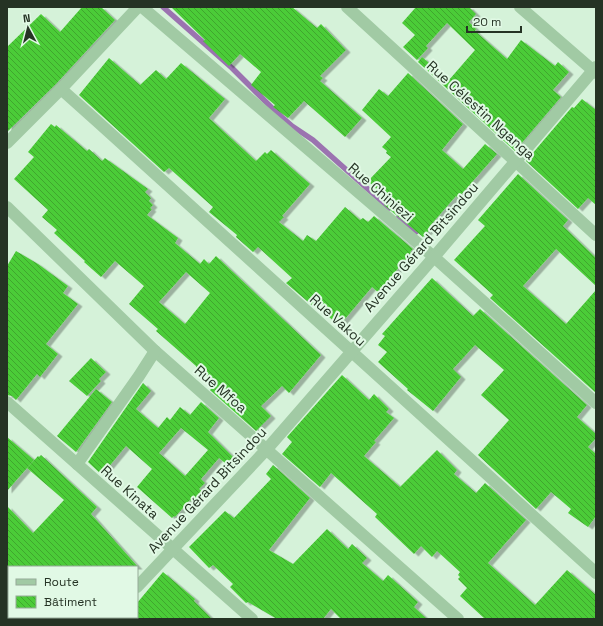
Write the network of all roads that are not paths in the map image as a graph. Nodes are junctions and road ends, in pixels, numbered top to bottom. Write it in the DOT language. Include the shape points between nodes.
graph roads {
  1 [pos="138,7"];
  2 [pos="142,7"];
  3 [pos="347,7"];
  4 [pos="520,7"];
  5 [pos="595,70"];
  6 [pos="60,89"];
  7 [pos="7,143"];
  8 [pos="515,161"];
  9 [pos="7,207"];
  10 [pos="596,235"];
  11 [pos="434,257"];
  12 [pos="155,351"];
  13 [pos="350,352"];
  14 [pos="7,402"];
  15 [pos="596,403"];
  16 [pos="267,449"];
  17 [pos="77,464"];
  18 [pos="172,549"];
  19 [pos="596,573"];
  20 [pos="138,586"];
  21 [pos="252,619"];
  22 [pos="458,619"];
  1 -- 6 [label="street"];
  2 -- 11 [label="street, Rue Chiniezi"];
  3 -- 8 [label="street, Rue Célestin Nganga"];
  4 -- 5 [label="street"];
  5 -- 8 [label="street, Avenue Gérard Bitsindou"];
  6 -- 7 [label="street"];
  6 -- 13 [label="street, Rue Vakou"];
  8 -- 10 [label="street, Rue Célestin Nganga"];
  8 -- 11 [label="street, Avenue Gérard Bitsindou"];
  9 -- 12 [label="street, Rue Mfoa"];
  11 -- 13 [label="street, Avenue Gérard Bitsindou"];
  11 -- 15 [label="street, Rue Chiniezi"];
  12 -- 16 [label="street, Rue Mfoa"];
  12 -- 17 [label="street"];
  13 -- 16 [label="street, Avenue Gérard Bitsindou"];
  13 -- 19 [label="street, Rue Vakou"];
  14 -- 17 [label="street, Rue Kinata"];
  16 -- 18 [label="street, Avenue Gérard Bitsindou"];
  16 -- 22 [label="street, Rue Mfoa"];
  17 -- 18 [label="street, Rue Kinata"];
  18 -- 20 [label="street, Avenue Gérard Bitsindou"];
  18 -- 21 [label="street, Rue Kinata"];
}
